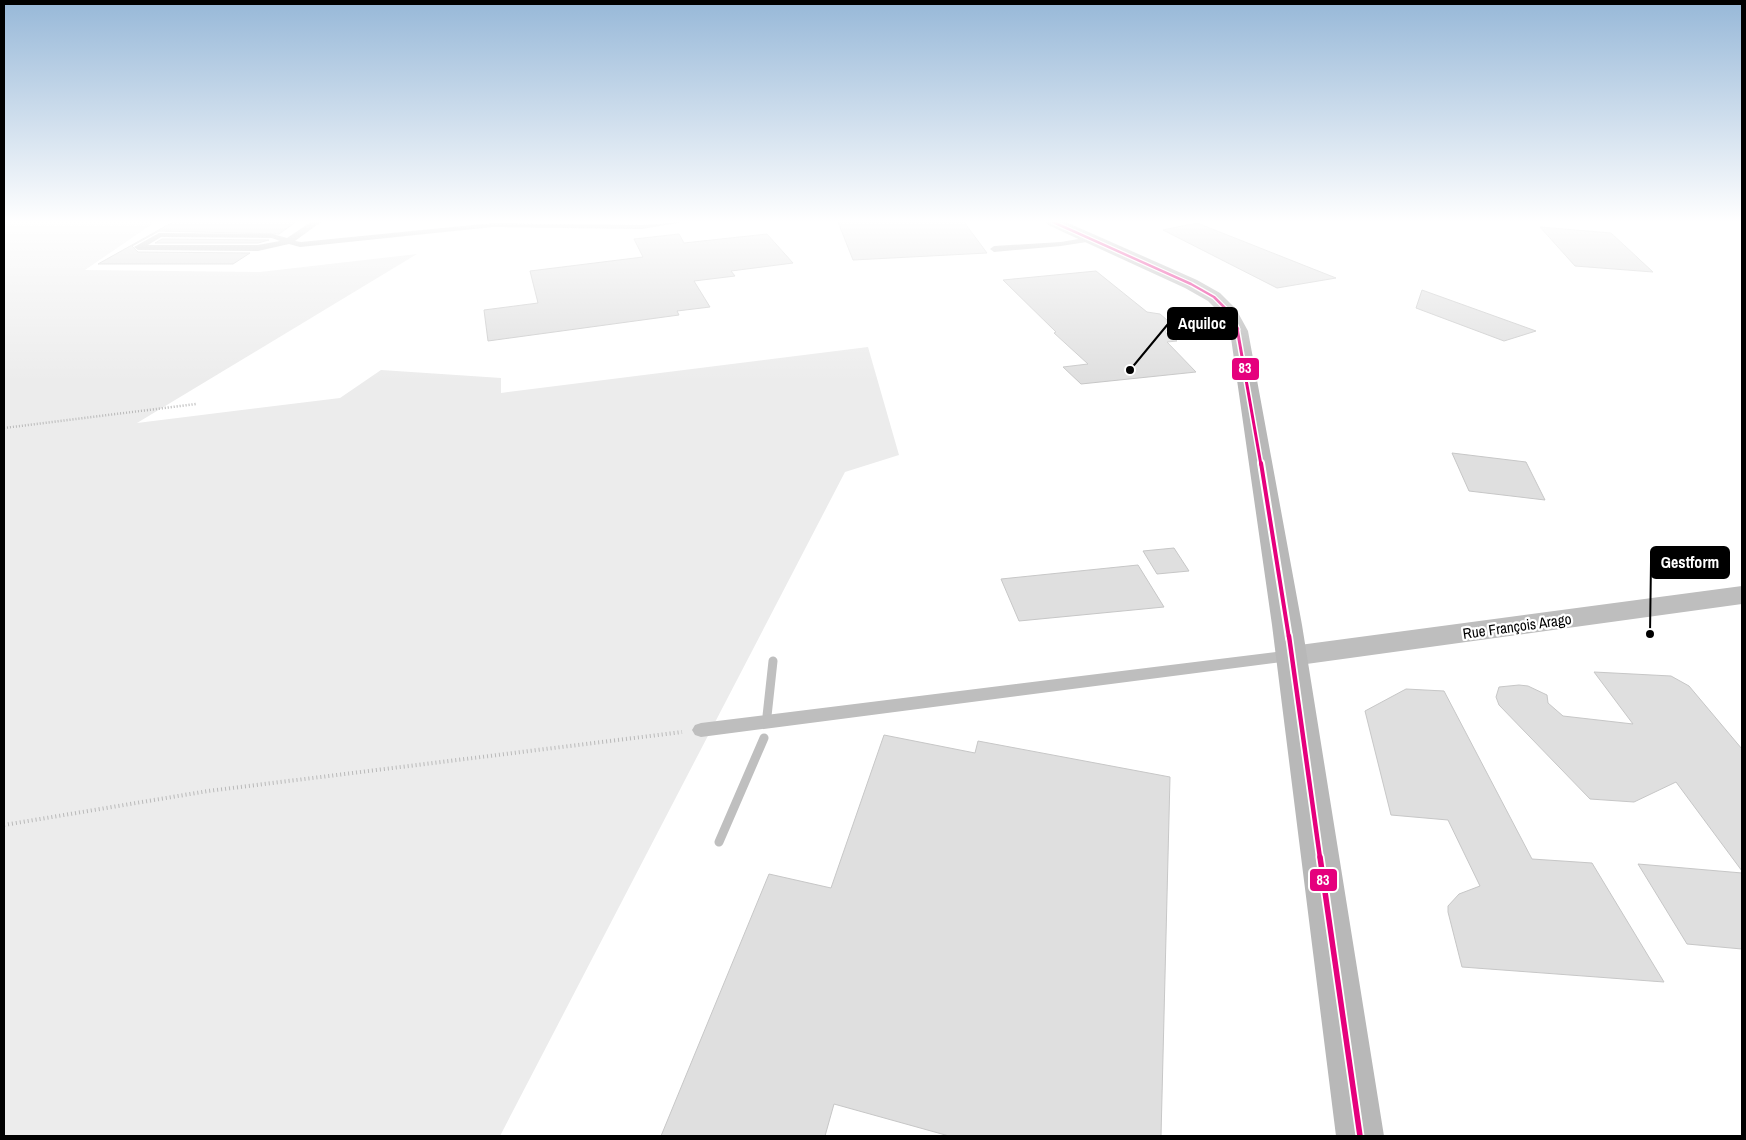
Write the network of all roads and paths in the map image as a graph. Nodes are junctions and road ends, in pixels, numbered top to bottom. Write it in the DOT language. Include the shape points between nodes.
graph roads {
  1 [pos="1171,275"];
  2 [pos="196,404"];
  3 [pos="4,428"];
  4 [pos="1742,595"];
  5 [pos="1292,656"];
  6 [pos="701,730"];
  7 [pos="4,825"];
  8 [pos="1360,1136"];
  1 -- 5 [label="street" via="1214,297 1230,313 1239,331"];
  2 -- 3 [label="path"];
  4 -- 5 [label="street, Rue François Arago"];
  5 -- 6 [label="lane"];
  5 -- 8 [label="street"];
  6 -- 7 [label="path" via="208,791"];
}
